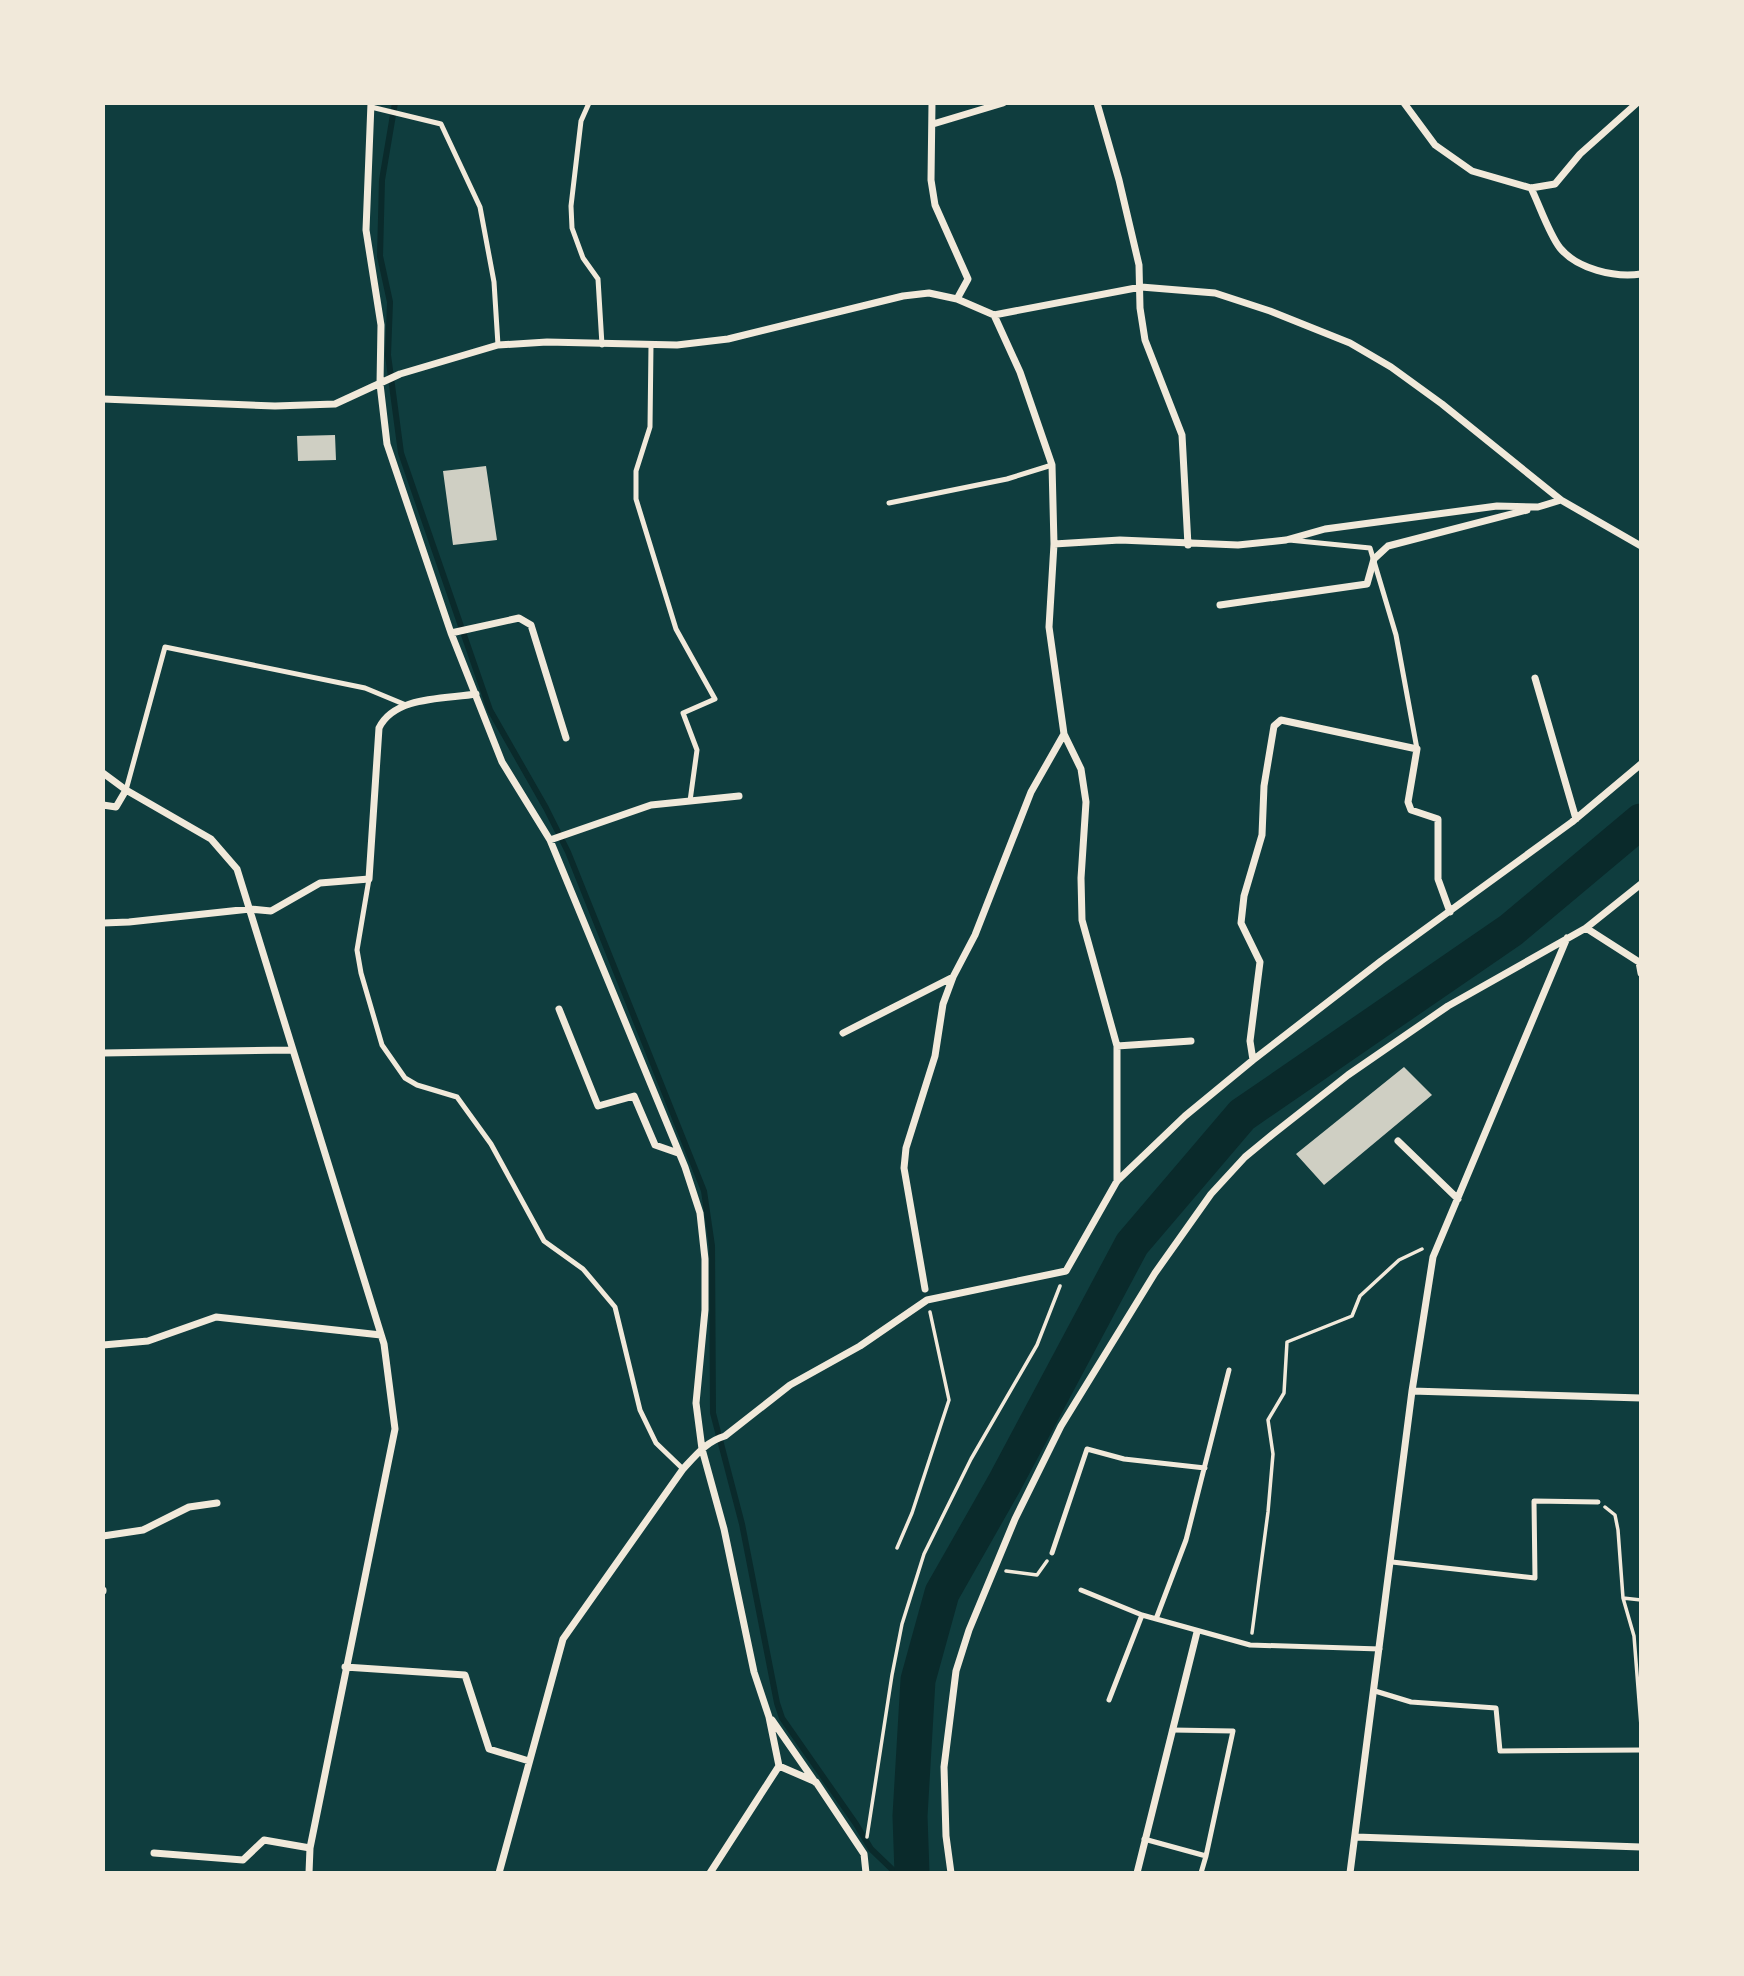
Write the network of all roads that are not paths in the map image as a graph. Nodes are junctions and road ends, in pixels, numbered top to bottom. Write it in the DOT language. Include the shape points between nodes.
graph roads {
  1 [pos="589,103"];
  2 [pos="932,103"];
  3 [pos="1003,103"];
  4 [pos="1097,103"];
  5 [pos="1404,103"];
  6 [pos="1637,103"];
  7 [pos="371,105"];
  8 [pos="933,124"];
  9 [pos="1531,188"];
  10 [pos="1641,274"];
  11 [pos="1141,287"];
  12 [pos="957,299"];
  13 [pos="994,315"];
  14 [pos="498,345"];
  15 [pos="601,345"];
  16 [pos="651,345"];
  17 [pos="380,384"];
  18 [pos="103,399"];
  19 [pos="1052,465"];
  20 [pos="1561,500"];
  21 [pos="889,503"];
  22 [pos="1538,507"];
  23 [pos="1286,540"];
  24 [pos="1054,544"];
  25 [pos="1188,545"];
  26 [pos="1641,546"];
  27 [pos="1374,559"];
  28 [pos="1220,605"];
  29 [pos="451,633"];
  30 [pos="1535,678"];
  31 [pos="477,694"];
  32 [pos="405,705"];
  33 [pos="1064,734"];
  34 [pos="566,738"];
  35 [pos="1417,749"];
  36 [pos="1641,764"];
  37 [pos="103,773"];
  38 [pos="126,790"];
  39 [pos="739,796"];
  40 [pos="690,801"];
  41 [pos="103,805"];
  42 [pos="1576,819"];
  43 [pos="551,839"];
  44 [pos="369,878"];
  45 [pos="1641,884"];
  46 [pos="250,909"];
  47 [pos="1450,912"];
  48 [pos="103,923"];
  49 [pos="1586,928"];
  50 [pos="1568,937"];
  51 [pos="1641,972"];
  52 [pos="953,976"];
  53 [pos="559,1009"];
  54 [pos="843,1033"];
  55 [pos="1191,1041"];
  56 [pos="1117,1046"];
  57 [pos="293,1050"];
  58 [pos="103,1053"];
  59 [pos="1253,1060"];
  60 [pos="1398,1141"];
  61 [pos="678,1153"];
  62 [pos="1117,1181"];
  63 [pos="1458,1199"];
  64 [pos="925,1289"];
  65 [pos="381,1335"];
  66 [pos="103,1345"];
  67 [pos="1229,1370"];
  68 [pos="1412,1391"];
  69 [pos="1641,1398"];
  70 [pos="702,1449"];
  71 [pos="1205,1468"];
  72 [pos="683,1469"];
  73 [pos="1598,1502"];
  74 [pos="217,1503"];
  75 [pos="103,1536"];
  76 [pos="1052,1553"];
  77 [pos="1392,1562"];
  78 [pos="1081,1590"];
  79 [pos="1142,1615"];
  80 [pos="1156,1619"];
  81 [pos="1197,1632"];
  82 [pos="1380,1649"];
  83 [pos="345,1667"];
  84 [pos="1375,1691"];
  85 [pos="1109,1700"];
  86 [pos="769,1717"];
  87 [pos="1172,1730"];
  88 [pos="1641,1750"];
  89 [pos="529,1761"];
  90 [pos="779,1766"];
  91 [pos="816,1782"];
  92 [pos="1356,1837"];
  93 [pos="1144,1839"];
  94 [pos="1641,1847"];
  95 [pos="310,1848"];
  96 [pos="154,1853"];
  97 [pos="1206,1856"];
  98 [pos="309,1873"];
  99 [pos="499,1873"];
  100 [pos="710,1873"];
  101 [pos="866,1873"];
  102 [pos="951,1873"];
  103 [pos="1137,1873"];
  104 [pos="1201,1873"];
  105 [pos="1350,1873"];
  1 -- 15 [label="lane" via="581,121 572,228 583,258 598,279"];
  2 -- 8 [label="street"];
  3 -- 8 [label="street"];
  4 -- 11 [label="street"];
  5 -- 9 [label="street" via="1435,145 1472,171"];
  6 -- 9 [label="street" via="1580,154 1555,184"];
  7 -- 14 [label="lane" via="441,124 480,207 494,282"];
  7 -- 17 [label="street" via="366,230 381,324"];
  8 -- 12 [label="street" via="935,205 968,279"];
  9 -- 10 [label="street" via="1560,248 1590,269"];
  11 -- 13 [label="street"];
  11 -- 20 [label="street" via="1215,293 1350,343 1442,404"];
  11 -- 25 [label="street" via="1145,340 1182,435"];
  12 -- 13 [label="street"];
  12 -- 16 [label="street" via="929,293 903,296 728,339"];
  13 -- 19 [label="street" via="1020,372"];
  14 -- 15 [label="street"];
  14 -- 17 [label="street"];
  15 -- 16 [label="street"];
  16 -- 40 [label="lane" via="650,427 636,471 636,499 676,629 715,699 683,713 697,750"];
  17 -- 18 [label="street" via="335,404"];
  17 -- 29 [label="street" via="387,444"];
  19 -- 21 [label="lane"];
  19 -- 24 [label="street"];
  20 -- 22 [label="street"];
  20 -- 26 [label="street"];
  22 -- 23 [label="street" via="1497,506 1325,529"];
  22 -- 27 [label="street" via="1388,546"];
  23 -- 25 [label="street"];
  23 -- 27 [label="lane" via="1370,548"];
  24 -- 25 [label="street" via="1120,540"];
  24 -- 33 [label="street" via="1049,627"];
  27 -- 28 [label="street" via="1367,584"];
  27 -- 35 [label="lane" via="1396,635"];
  29 -- 31 [label="street"];
  29 -- 34 [label="street" via="519,618 531,625"];
  30 -- 42 [label="street"];
  31 -- 32 [label="street"];
  31 -- 43 [label="street" via="502,762"];
  32 -- 38 [label="lane" via="365,688 165,647"];
  32 -- 44 [label="street" via="384,716 379,728"];
  33 -- 52 [label="street" via="1031,792 975,935"];
  33 -- 56 [label="street" via="1081,769 1086,803 1082,920"];
  35 -- 47 [label="street" via="1408,802 1411,810 1438,819 1438,878"];
  35 -- 59 [label="street" via="1281,720 1274,726 1262,835 1241,923 1260,962 1250,1041"];
  36 -- 42 [label="street"];
  37 -- 38 [label="street"];
  38 -- 41 [label="street" via="116,807"];
  38 -- 46 [label="street" via="211,839 237,869"];
  39 -- 40 [label="street"];
  40 -- 43 [label="street" via="652,805"];
  42 -- 47 [label="street"];
  43 -- 61 [label="street"];
  44 -- 46 [label="street" via="320,883 271,911"];
  44 -- 72 [label="lane" via="357,950 382,1045 405,1078 457,1097 491,1144 544,1241 583,1269 615,1307 640,1410 656,1443"];
  45 -- 49 [label="street"];
  46 -- 48 [label="street"];
  46 -- 57 [label="street"];
  47 -- 59 [label="street"];
  49 -- 50 [label="street"];
  49 -- 51 [label="street" via="1639,962"];
  50 -- 63 [label="street"];
  50 -- 102 [label="street" via="1448,1006 1348,1074 1245,1157 1211,1194 1155,1273 1061,1426 1015,1519 969,1630 956,1671 944,1767"];
  52 -- 54 [label="street"];
  52 -- 64 [label="street" via="904,1168"];
  53 -- 61 [label="street" via="598,1106 634,1096 655,1145"];
  55 -- 56 [label="street"];
  56 -- 62 [label="street"];
  57 -- 58 [label="street"];
  57 -- 65 [label="street"];
  59 -- 62 [label="street"];
  60 -- 63 [label="street"];
  61 -- 70 [label="street" via="700,1213 705,1259 696,1403"];
  62 -- 70 [label="street" via="1066,1271 927,1300 860,1346 790,1385"];
  63 -- 68 [label="street" via="1433,1257"];
  65 -- 66 [label="street" via="216,1317 148,1341"];
  65 -- 83 [label="street" via="395,1429"];
  67 -- 71 [label="lane"];
  68 -- 69 [label="street"];
  68 -- 77 [label="street"];
  70 -- 72 [label="street"];
  70 -- 86 [label="street" via="754,1672"];
  71 -- 76 [label="lane" via="1124,1459 1087,1449"];
  71 -- 80 [label="lane" via="1186,1540"];
  72 -- 89 [label="street" via="562,1639"];
  73 -- 77 [label="lane" via="1534,1501 1535,1578"];
  74 -- 75 [label="street" via="190,1507 143,1530"];
  77 -- 82 [label="street"];
  78 -- 79 [label="lane"];
  79 -- 80 [label="lane"];
  79 -- 85 [label="lane"];
  80 -- 81 [label="lane"];
  81 -- 82 [label="lane" via="1250,1645"];
  81 -- 87 [label="street"];
  82 -- 84 [label="street"];
  83 -- 89 [label="street" via="465,1675 489,1749"];
  83 -- 95 [label="street"];
  84 -- 88 [label="lane" via="1411,1702 1496,1709 1500,1751"];
  84 -- 92 [label="street"];
  86 -- 90 [label="street"];
  86 -- 91 [label="street"];
  87 -- 93 [label="street"];
  87 -- 97 [label="lane" via="1233,1731"];
  89 -- 99 [label="street"];
  90 -- 91 [label="street"];
  90 -- 100 [label="street"];
  91 -- 101 [label="street" via="864,1854"];
  92 -- 94 [label="street"];
  92 -- 105 [label="street"];
  93 -- 97 [label="lane"];
  93 -- 103 [label="street"];
  95 -- 96 [label="street" via="264,1840 243,1860"];
  95 -- 98 [label="street"];
  97 -- 104 [label="lane"];
}
